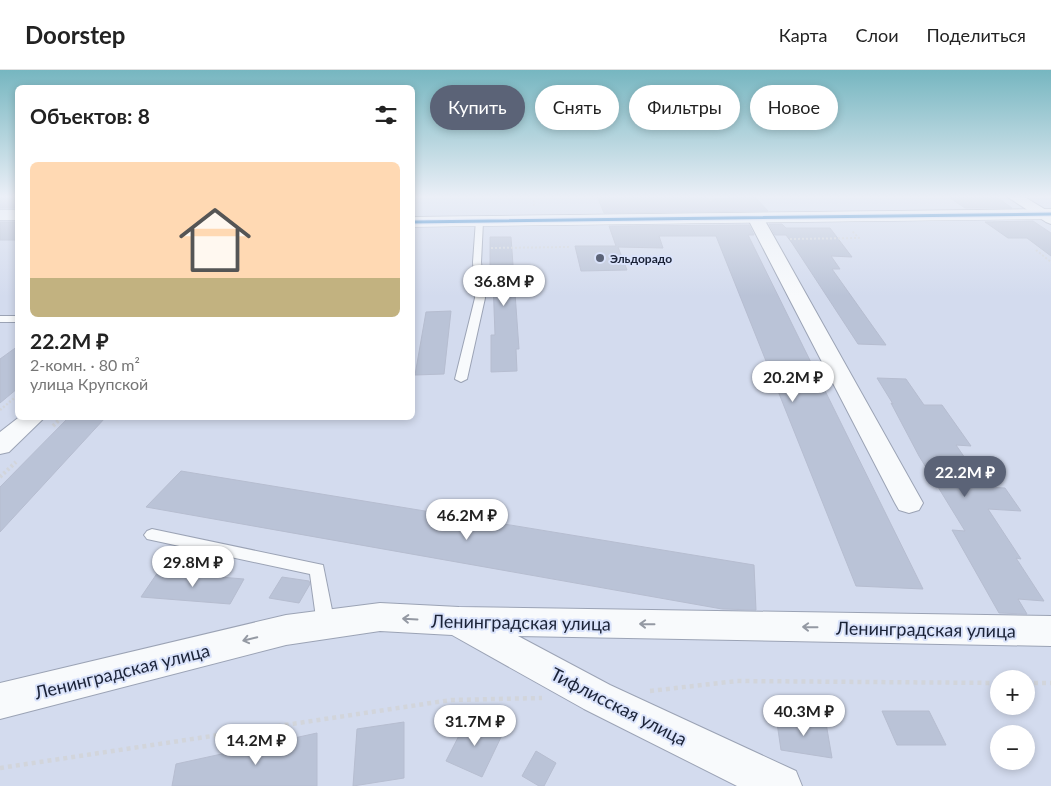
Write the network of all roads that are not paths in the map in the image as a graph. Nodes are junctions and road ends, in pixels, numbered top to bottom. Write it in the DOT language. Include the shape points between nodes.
graph roads {
  1 [pos="479,229"];
  2 [pos="762,229"];
  3 [pos="0,319"];
  4 [pos="15,319"];
  5 [pos="461,380"];
  6 [pos="30,420"];
  7 [pos="0,446"];
  8 [pos="909,503"];
  9 [pos="152,535"];
  10 [pos="459,621"];
  11 [pos="326,625"];
  12 [pos="1051,632"];
  13 [pos="0,701"];
  14 [pos="781,786"];
  1 -- 5 [label="lane" via="480,298"];
  2 -- 8 [label="street"];
  3 -- 4 [label="lane"];
  6 -- 7 [label="street"];
  9 -- 11 [label="lane" via="317,569"];
  10 -- 11 [label="street, Ленинградская улица, one-way" via="380,618"];
  12 -- 10 [label="street, Ленинградская улица, one-way"];
  10 -- 14 [label="street, Тифлисская улица" via="597,697"];
  11 -- 13 [label="street, Ленинградская улица, one-way" via="286,630"];
}
